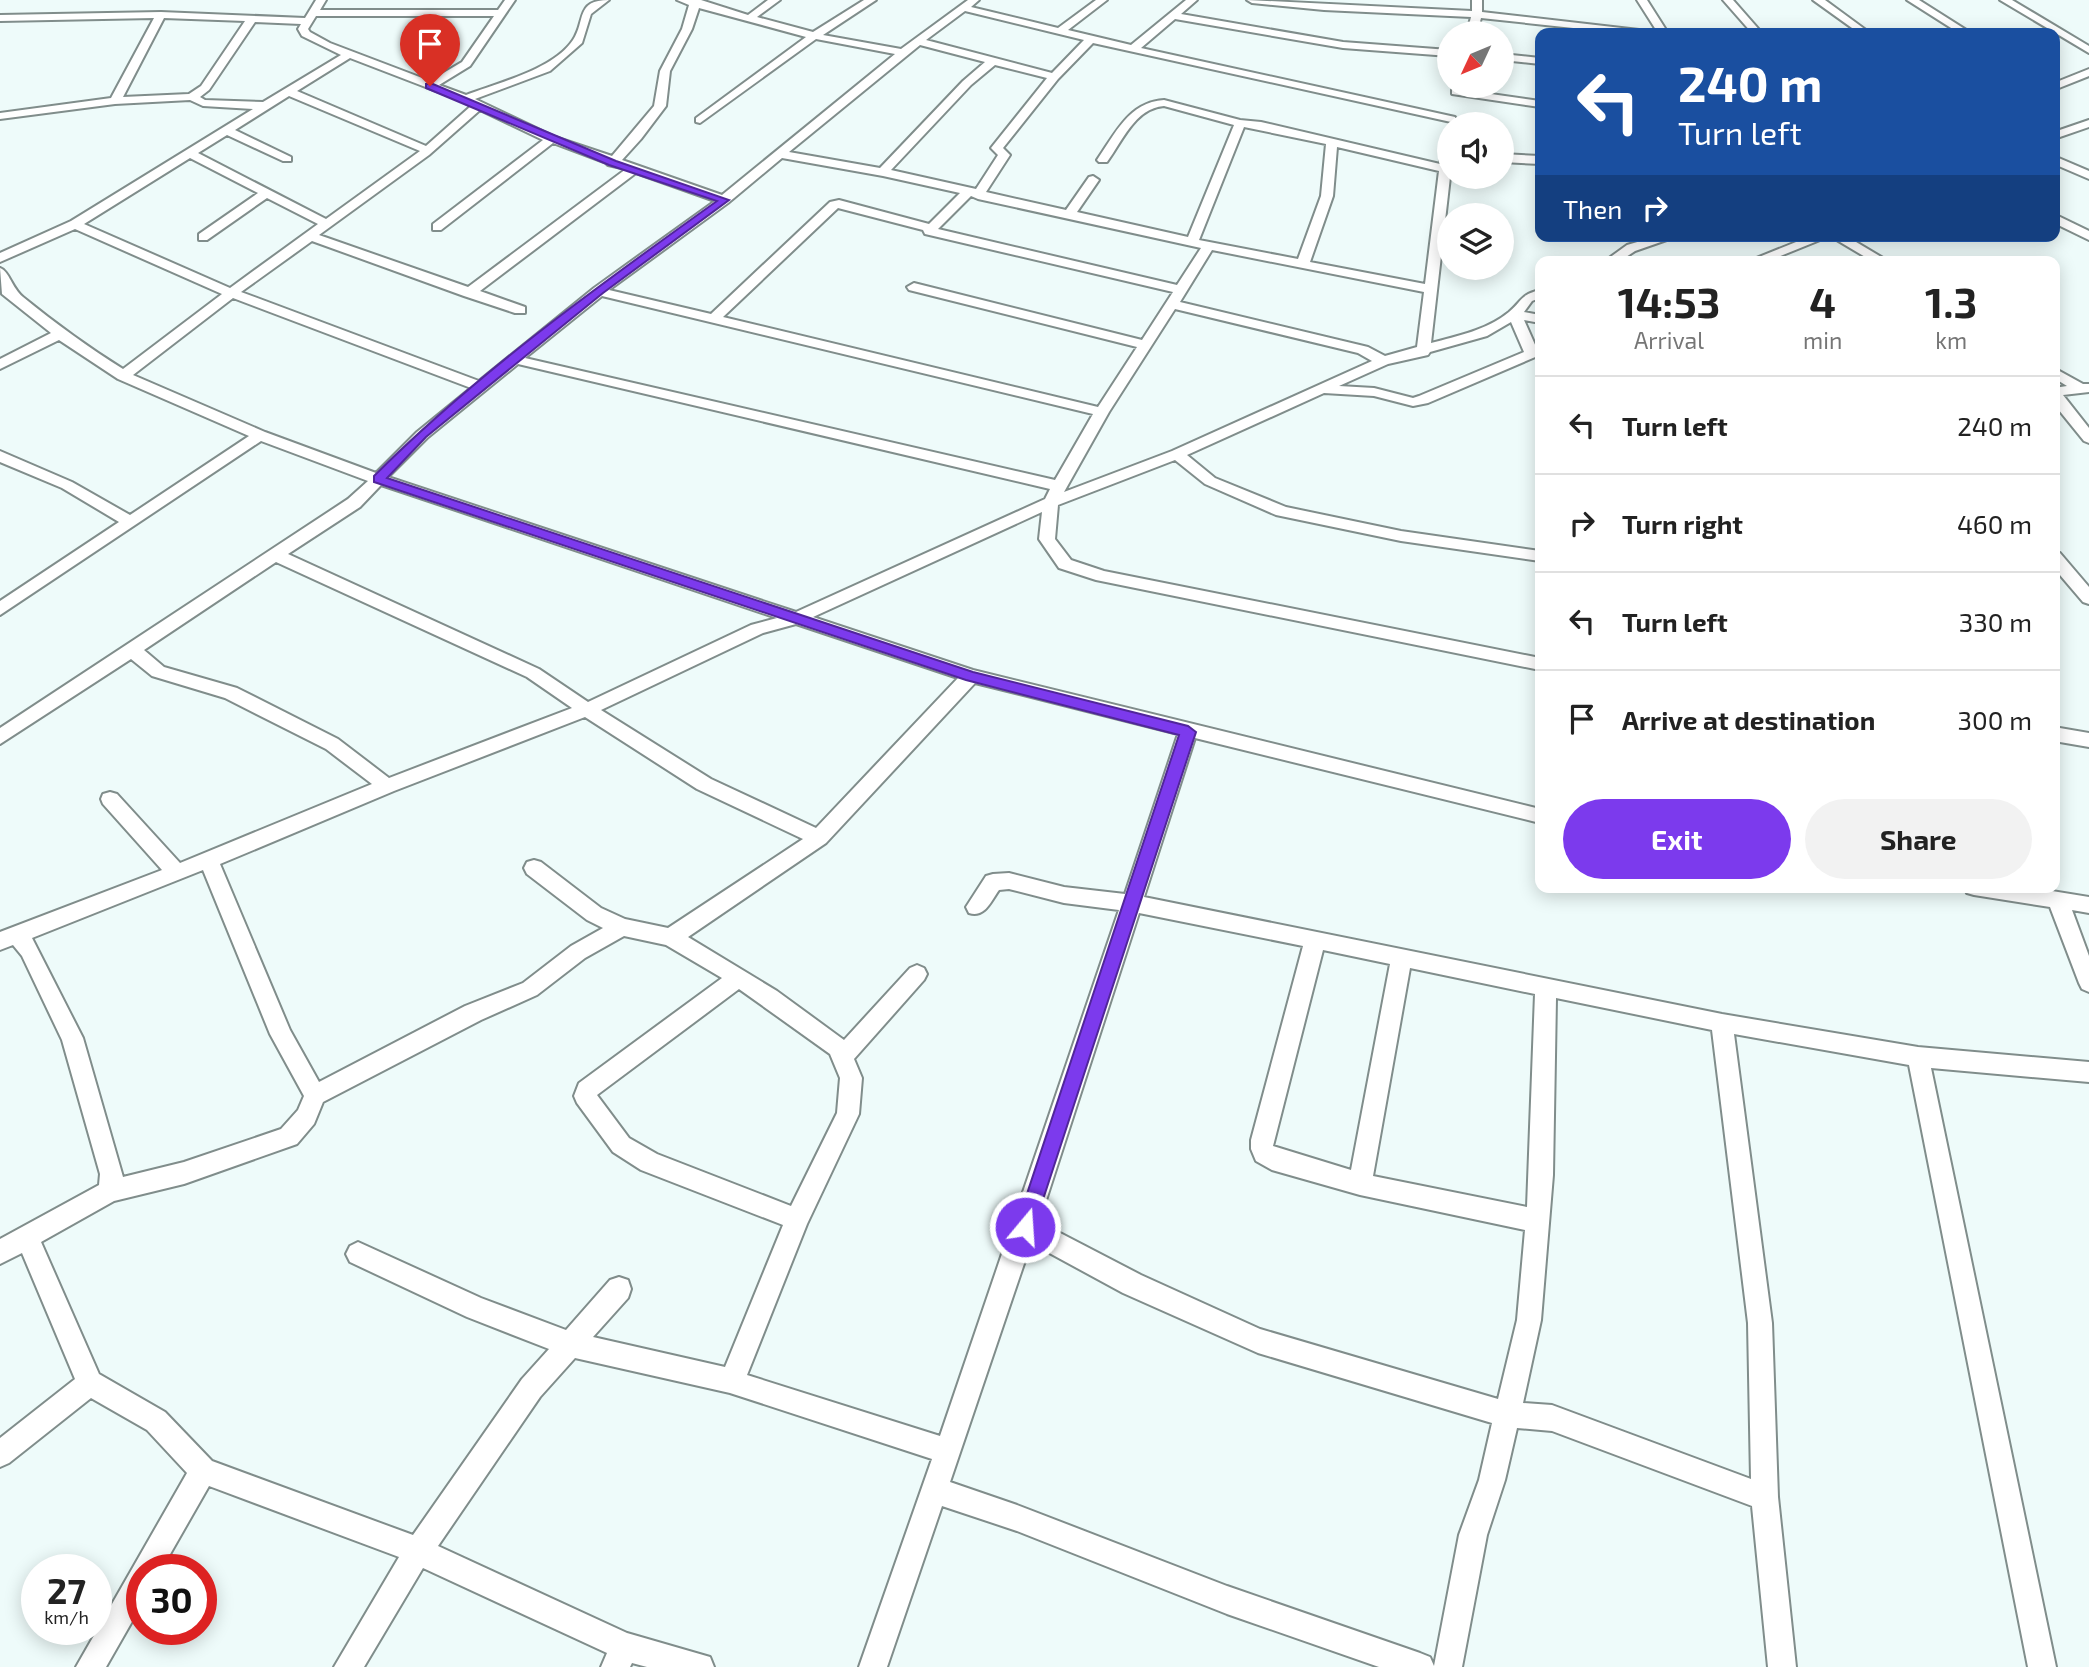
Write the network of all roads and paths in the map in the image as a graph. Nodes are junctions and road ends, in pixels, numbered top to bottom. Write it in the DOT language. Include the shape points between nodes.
graph roads {
  1 [pos="321,0"];
  2 [pos="510,0"];
  3 [pos="604,0"];
  4 [pos="682,0"];
  5 [pos="775,0"];
  6 [pos="871,0"];
  7 [pos="1102,0"];
  8 [pos="1192,0"];
  9 [pos="1252,0"];
  10 [pos="1477,0"];
  11 [pos="1642,0"];
  12 [pos="1728,0"];
  13 [pos="1818,0"];
  14 [pos="1912,0"];
  15 [pos="2005,0"];
  16 [pos="695,2"];
  17 [pos="1289,3"];
  18 [pos="969,4"];
  19 [pos="503,13"];
  20 [pos="162,15"];
  21 [pos="1477,15"];
  22 [pos="1176,16"];
  23 [pos="311,17"];
  24 [pos="0,18"];
  25 [pos="751,18"];
  26 [pos="252,19"];
  27 [pos="1475,21"];
  28 [pos="1606,28"];
  29 [pos="1660,28"];
  30 [pos="1753,28"];
  31 [pos="1858,28"];
  32 [pos="1958,28"];
  33 [pos="2052,28"];
  34 [pos="1060,32"];
  35 [pos="2060,33"];
  36 [pos="814,36"];
  37 [pos="1091,39"];
  38 [pos="918,40"];
  39 [pos="1133,49"];
  40 [pos="2089,50"];
  41 [pos="1437,52"];
  42 [pos="351,53"];
  43 [pos="904,53"];
  44 [pos="1514,58"];
  45 [pos="1535,60"];
  46 [pos="993,61"];
  47 [pos="2089,72"];
  48 [pos="1054,77"];
  49 [pos="2060,84"];
  50 [pos="430,86"];
  51 [pos="289,92"];
  52 [pos="192,97"];
  53 [pos="1507,98"];
  54 [pos="466,99"];
  55 [pos="115,102"];
  56 [pos="1535,103"];
  57 [pos="479,105"];
  58 [pos="268,106"];
  59 [pos="0,116"];
  60 [pos="1437,118"];
  61 [pos="700,120"];
  62 [pos="1240,123"];
  63 [pos="2089,123"];
  64 [pos="228,131"];
  65 [pos="2060,134"];
  66 [pos="551,139"];
  67 [pos="1332,142"];
  68 [pos="427,150"];
  69 [pos="191,154"];
  70 [pos="779,154"];
  71 [pos="287,159"];
  72 [pos="1514,159"];
  73 [pos="1103,160"];
  74 [pos="1535,160"];
  75 [pos="2060,162"];
  76 [pos="612,163"];
  77 [pos="1437,167"];
  78 [pos="633,170"];
  79 [pos="883,172"];
  80 [pos="2089,176"];
  81 [pos="1093,180"];
  82 [pos="1443,189"];
  83 [pos="265,194"];
  84 [pos="972,194"];
  85 [pos="724,200"];
  86 [pos="1069,215"];
  87 [pos="2060,221"];
  88 [pos="75,224"];
  89 [pos="327,224"];
  90 [pos="437,226"];
  91 [pos="930,228"];
  92 [pos="310,236"];
  93 [pos="2089,236"];
  94 [pos="203,237"];
  95 [pos="1192,242"];
  96 [pos="1652,242"];
  97 [pos="1807,242"];
  98 [pos="1847,242"];
  99 [pos="1209,246"];
  100 [pos="1619,256"];
  101 [pos="1769,256"];
  102 [pos="1873,256"];
  103 [pos="0,258"];
  104 [pos="1303,264"];
  105 [pos="0,272"];
  106 [pos="914,287"];
  107 [pos="1430,289"];
  108 [pos="599,291"];
  109 [pos="231,293"];
  110 [pos="469,293"];
  111 [pos="1535,296"];
  112 [pos="1177,297"];
  113 [pos="520,310"];
  114 [pos="1515,314"];
  115 [pos="715,317"];
  116 [pos="1535,318"];
  117 [pos="60,334"];
  118 [pos="1146,345"];
  119 [pos="1535,350"];
  120 [pos="1423,352"];
  121 [pos="1535,352"];
  122 [pos="517,360"];
  123 [pos="1384,362"];
  124 [pos="0,365"];
  125 [pos="2060,375"];
  126 [pos="123,376"];
  127 [pos="481,387"];
  128 [pos="2085,388"];
  129 [pos="1324,390"];
  130 [pos="2060,392"];
  131 [pos="2060,401"];
  132 [pos="1102,412"];
  133 [pos="260,435"];
  134 [pos="2089,438"];
  135 [pos="1177,454"];
  136 [pos="0,456"];
  137 [pos="378,479"];
  138 [pos="1059,486"];
  139 [pos="1051,502"];
  140 [pos="130,522"];
  141 [pos="1535,555"];
  142 [pos="277,556"];
  143 [pos="2060,564"];
  144 [pos="2089,598"];
  145 [pos="0,609"];
  146 [pos="797,618"];
  147 [pos="132,650"];
  148 [pos="1535,663"];
  149 [pos="971,676"];
  150 [pos="586,710"];
  151 [pos="1188,732"];
  152 [pos="2060,735"];
  153 [pos="0,737"];
  154 [pos="2089,740"];
  155 [pos="387,786"];
  156 [pos="110,799"];
  157 [pos="1535,815"];
  158 [pos="819,838"];
  159 [pos="209,860"];
  160 [pos="534,868"];
  161 [pos="176,872"];
  162 [pos="2010,893"];
  163 [pos="2058,901"];
  164 [pos="1132,903"];
  165 [pos="2089,905"];
  166 [pos="976,906"];
  167 [pos="622,927"];
  168 [pos="9,937"];
  169 [pos="671,937"];
  170 [pos="1315,940"];
  171 [pos="1402,958"];
  172 [pos="917,974"];
  173 [pos="738,978"];
  174 [pos="2089,984"];
  175 [pos="1546,987"];
  176 [pos="1722,1023"];
  177 [pos="1918,1056"];
  178 [pos="842,1057"];
  179 [pos="2089,1072"];
  180 [pos="315,1095"];
  181 [pos="1360,1184"];
  182 [pos="110,1191"];
  183 [pos="797,1219"];
  184 [pos="1537,1221"];
  185 [pos="1025,1227"];
  186 [pos="27,1238"];
  187 [pos="0,1252"];
  188 [pos="358,1254"];
  189 [pos="619,1289"];
  190 [pos="570,1343"];
  191 [pos="732,1381"];
  192 [pos="90,1383"];
  193 [pos="1505,1414"];
  194 [pos="947,1451"];
  195 [pos="0,1454"];
  196 [pos="203,1471"];
  197 [pos="933,1490"];
  198 [pos="1765,1497"];
  199 [pos="418,1552"];
  200 [pos="155,1554"];
  201 [pos="126,1605"];
  202 [pos="620,1657"];
  203 [pos="90,1667"];
  204 [pos="348,1667"];
  205 [pos="700,1667"];
  206 [pos="873,1667"];
  207 [pos="1420,1667"];
  208 [pos="1448,1667"];
  209 [pos="1782,1667"];
  210 [pos="2042,1667"];
  1 -- 23 [label="street"];
  2 -- 19 [label="street"];
  3 -- 54 [label="street" via="586,13 578,41 546,69"];
  4 -- 16 [label="street"];
  5 -- 25 [label="street"];
  6 -- 36 [label="street"];
  7 -- 34 [label="street"];
  8 -- 22 [label="street"];
  9 -- 17 [label="street"];
  10 -- 21 [label="street"];
  11 -- 29 [label="street"];
  12 -- 30 [label="street"];
  13 -- 31 [label="street"];
  14 -- 32 [label="street"];
  15 -- 33 [label="street"];
  16 -- 25 [label="street"];
  16 -- 76 [label="street" via="665,71 660,106"];
  17 -- 21 [label="street"];
  18 -- 34 [label="street"];
  18 -- 38 [label="street"];
  19 -- 23 [label="street"];
  19 -- 50 [label="street" via="466,64"];
  20 -- 24 [label="street"];
  20 -- 26 [label="street"];
  20 -- 55 [label="street"];
  21 -- 27 [label="street"];
  21 -- 28 [label="street"];
  22 -- 39 [label="street"];
  22 -- 41 [label="street" via="1343,45"];
  23 -- 26 [label="street"];
  23 -- 42 [label="street" via="303,29 306,34"];
  25 -- 36 [label="street"];
  26 -- 52 [label="street" via="205,88"];
  34 -- 37 [label="street"];
  35 -- 40 [label="street"];
  36 -- 43 [label="street"];
  36 -- 61 [label="street"];
  37 -- 39 [label="street"];
  37 -- 48 [label="street"];
  38 -- 43 [label="street"];
  38 -- 46 [label="street"];
  39 -- 60 [label="street"];
  42 -- 50 [label="street"];
  42 -- 51 [label="street"];
  43 -- 70 [label="street"];
  44 -- 45 [label="street"];
  46 -- 48 [label="street"];
  46 -- 79 [label="street"];
  47 -- 49 [label="street"];
  48 -- 84 [label="street" via="997,148 1004,155"];
  50 -- 54 [label="street"];
  51 -- 58 [label="street"];
  51 -- 68 [label="street"];
  52 -- 55 [label="street"];
  52 -- 58 [label="street" via="203,103"];
  53 -- 56 [label="street"];
  54 -- 57 [label="street"];
  55 -- 59 [label="street"];
  57 -- 66 [label="street"];
  57 -- 68 [label="street"];
  58 -- 64 [label="street"];
  62 -- 67 [label="street"];
  62 -- 73 [label="street" via="1152,103 1132,118"];
  62 -- 95 [label="street"];
  63 -- 65 [label="street"];
  64 -- 69 [label="street"];
  64 -- 71 [label="street"];
  66 -- 76 [label="street"];
  66 -- 90 [label="street"];
  67 -- 77 [label="street"];
  67 -- 104 [label="street" via="1327,196"];
  68 -- 89 [label="street"];
  69 -- 83 [label="street"];
  69 -- 88 [label="street"];
  70 -- 79 [label="street"];
  70 -- 85 [label="street"];
  72 -- 74 [label="street"];
  75 -- 80 [label="street"];
  76 -- 78 [label="street"];
  78 -- 85 [label="street"];
  78 -- 110 [label="street"];
  79 -- 84 [label="street"];
  81 -- 86 [label="street"];
  82 -- 107 [label="street"];
  83 -- 89 [label="street"];
  83 -- 94 [label="street"];
  84 -- 86 [label="street"];
  84 -- 91 [label="street"];
  85 -- 108 [label="street"];
  86 -- 95 [label="street"];
  87 -- 93 [label="street"];
  88 -- 103 [label="street"];
  88 -- 109 [label="street"];
  89 -- 92 [label="street"];
  91 -- 112 [label="street" via="930,232"];
  91 -- 115 [label="street" via="834,205"];
  92 -- 109 [label="street"];
  92 -- 110 [label="street"];
  95 -- 99 [label="street"];
  96 -- 100 [label="street"];
  97 -- 101 [label="street"];
  98 -- 102 [label="street"];
  99 -- 104 [label="street"];
  99 -- 112 [label="street"];
  104 -- 107 [label="street"];
  105 -- 117 [label="street" via="8,291"];
  106 -- 118 [label="street"];
  107 -- 120 [label="street"];
  108 -- 115 [label="street"];
  108 -- 122 [label="street"];
  109 -- 126 [label="street"];
  109 -- 127 [label="street"];
  110 -- 113 [label="street"];
  111 -- 114 [label="street" via="1527,298"];
  112 -- 118 [label="street"];
  112 -- 123 [label="street" via="1363,350"];
  114 -- 116 [label="street"];
  114 -- 119 [label="street"];
  114 -- 120 [label="street" via="1482,333"];
  115 -- 132 [label="street"];
  117 -- 124 [label="street"];
  117 -- 126 [label="street"];
  118 -- 132 [label="street"];
  120 -- 123 [label="street"];
  121 -- 129 [label="street" via="1413,402 1374,392"];
  122 -- 127 [label="street"];
  122 -- 138 [label="street"];
  123 -- 129 [label="street"];
  125 -- 128 [label="street"];
  126 -- 133 [label="street"];
  127 -- 137 [label="street" via="422,435"];
  128 -- 130 [label="street"];
  129 -- 135 [label="street"];
  131 -- 134 [label="street"];
  132 -- 138 [label="street"];
  133 -- 137 [label="street"];
  133 -- 140 [label="street"];
  135 -- 139 [label="street"];
  135 -- 141 [label="street" via="1210,481 1282,511 1401,536"];
  136 -- 140 [label="street" via="67,485"];
  137 -- 142 [label="street" via="354,503"];
  137 -- 146 [label="street"];
  138 -- 139 [label="street"];
  139 -- 146 [label="street"];
  139 -- 148 [label="street" via="1047,540 1065,564 1102,576"];
  140 -- 145 [label="street"];
  142 -- 147 [label="street"];
  142 -- 150 [label="street" via="533,673"];
  143 -- 144 [label="street"];
  146 -- 149 [label="street"];
  146 -- 150 [label="street" via="757,629"];
  147 -- 153 [label="street"];
  147 -- 155 [label="street" via="158,672 232,693 332,744"];
  149 -- 151 [label="street"];
  149 -- 158 [label="street"];
  150 -- 155 [label="street"];
  150 -- 158 [label="street" via="704,784"];
  151 -- 157 [label="street"];
  151 -- 164 [label="street"];
  152 -- 154 [label="street"];
  155 -- 159 [label="street"];
  156 -- 161 [label="street"];
  158 -- 169 [label="street"];
  159 -- 161 [label="street"];
  159 -- 180 [label="street" via="281,1034"];
  160 -- 167 [label="street" via="594,914"];
  161 -- 168 [label="street"];
  162 -- 163 [label="street"];
  163 -- 165 [label="street"];
  163 -- 174 [label="street"];
  164 -- 166 [label="street" via="1001,881 986,888"];
  164 -- 170 [label="street"];
  164 -- 185 [label="street"];
  167 -- 169 [label="street"];
  167 -- 180 [label="street" via="578,952 530,989 473,1013"];
  168 -- 182 [label="street" via="30,951 72,1038 112,1174"];
  169 -- 173 [label="street"];
  170 -- 171 [label="street"];
  170 -- 181 [label="street" via="1260,1147 1272,1159"];
  171 -- 175 [label="street"];
  171 -- 181 [label="street"];
  172 -- 178 [label="street"];
  173 -- 178 [label="street" via="771,997 838,1048"];
  173 -- 183 [label="street" via="587,1090 585,1096 621,1145 649,1162"];
  175 -- 176 [label="street"];
  175 -- 184 [label="street"];
  176 -- 177 [label="street"];
  176 -- 198 [label="street" via="1760,1323"];
  177 -- 179 [label="street"];
  177 -- 210 [label="street"];
  178 -- 183 [label="street" via="850,1079 848,1114"];
  180 -- 182 [label="street" via="306,1117 289,1137 184,1173"];
  181 -- 184 [label="street"];
  182 -- 186 [label="street"];
  183 -- 191 [label="street"];
  184 -- 193 [label="street" via="1529,1320"];
  185 -- 193 [label="street" via="1132,1284 1258,1341"];
  185 -- 194 [label="street"];
  186 -- 187 [label="street"];
  186 -- 192 [label="street"];
  188 -- 190 [label="street" via="476,1308"];
  189 -- 190 [label="street"];
  190 -- 191 [label="street"];
  190 -- 199 [label="street" via="531,1388"];
  191 -- 194 [label="street"];
  192 -- 195 [label="street"];
  192 -- 196 [label="street" via="156,1421"];
  193 -- 198 [label="street" via="1552,1418"];
  193 -- 208 [label="street" via="1492,1480 1473,1535"];
  194 -- 197 [label="street"];
  196 -- 199 [label="street"];
  196 -- 200 [label="street"];
  197 -- 206 [label="street"];
  197 -- 207 [label="street"];
  198 -- 209 [label="street"];
  199 -- 202 [label="street"];
  199 -- 204 [label="street"];
  201 -- 203 [label="street"];
  202 -- 205 [label="street"];
}
